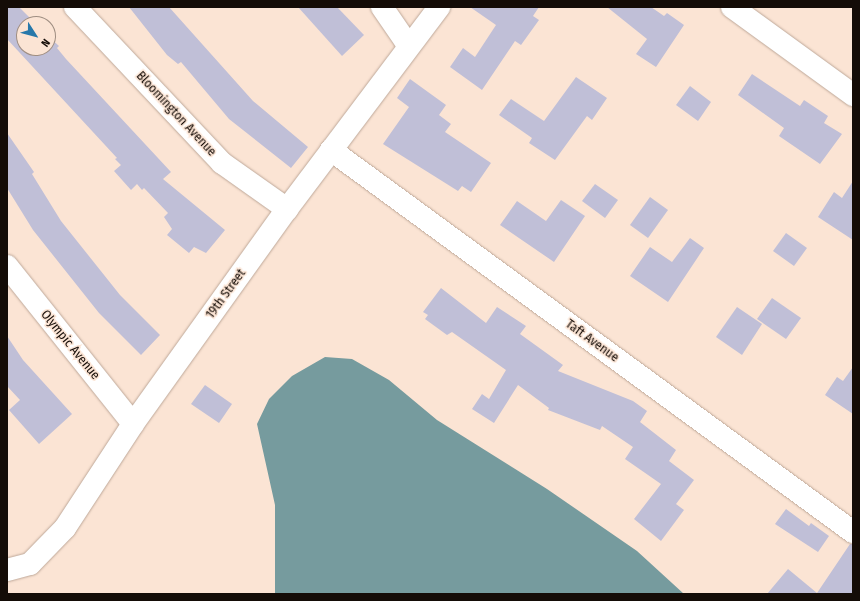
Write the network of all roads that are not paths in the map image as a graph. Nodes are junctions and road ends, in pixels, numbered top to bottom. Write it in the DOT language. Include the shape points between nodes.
graph roads {
  1 [pos="75,7"];
  2 [pos="382,7"];
  3 [pos="439,7"];
  4 [pos="732,7"];
  5 [pos="408,45"];
  6 [pos="853,95"];
  7 [pos="331,150"];
  8 [pos="287,209"];
  9 [pos="7,266"];
  10 [pos="133,424"];
  11 [pos="853,532"];
  12 [pos="7,570"];
  1 -- 8 [label="street, Bloomington Avenue" via="222,163"];
  2 -- 5 [label="street"];
  3 -- 5 [label="street, 19th Street"];
  4 -- 6 [label="street"];
  5 -- 7 [label="street, 19th Street"];
  7 -- 8 [label="street, 19th Street"];
  7 -- 11 [label="street, Taft Avenue"];
  8 -- 10 [label="street, 19th Street"];
  9 -- 10 [label="street, Olympic Avenue"];
  10 -- 12 [label="street, 19th Street" via="65,528 30,564"];
}
